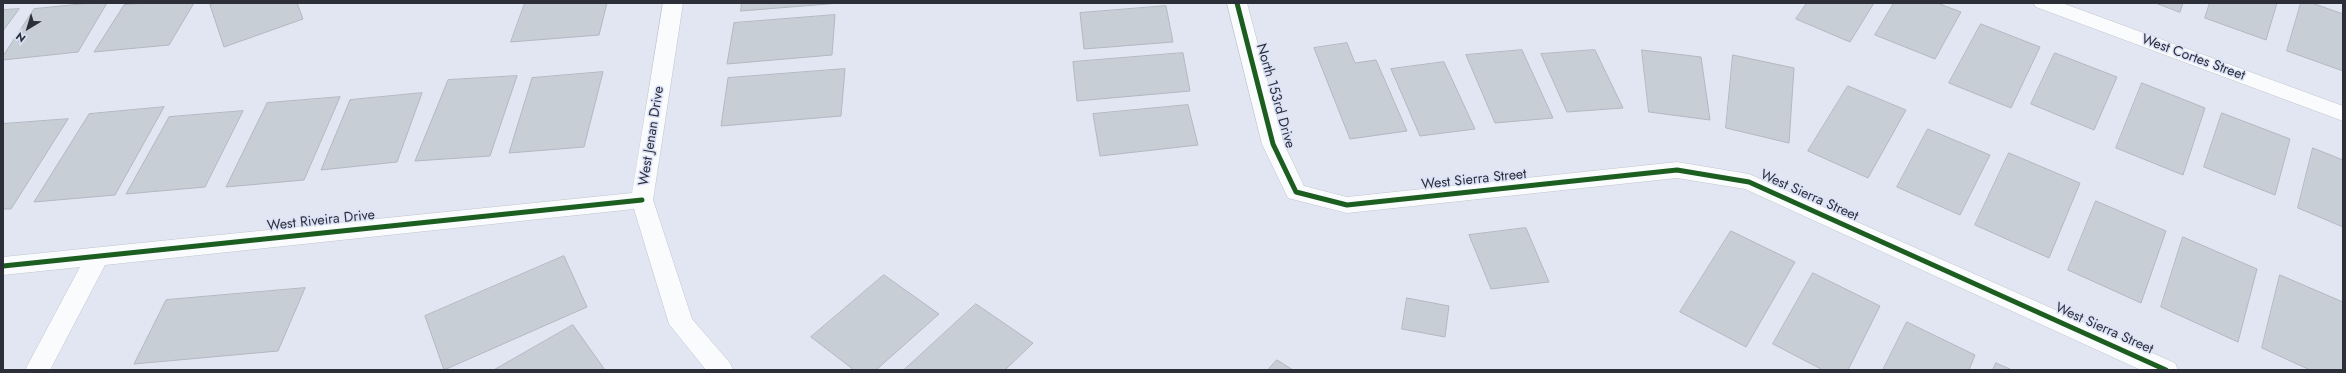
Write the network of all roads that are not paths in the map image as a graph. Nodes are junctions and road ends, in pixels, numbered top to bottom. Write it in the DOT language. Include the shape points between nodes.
graph roads {
  1 [pos="673,3"];
  2 [pos="1237,3"];
  3 [pos="2043,3"];
  4 [pos="2343,114"];
  5 [pos="1296,192"];
  6 [pos="642,200"];
  7 [pos="98,255"];
  8 [pos="3,266"];
  9 [pos="37,370"];
  10 [pos="720,370"];
  11 [pos="2166,370"];
  1 -- 6 [label="street, West Jenan Drive"];
  2 -- 5 [label="street, North 153rd Drive" via="1273,144"];
  3 -- 4 [label="street, West Cortes Street"];
  5 -- 11 [label="street, West Sierra Street" via="1347,205 1677,170 1749,182"];
  6 -- 7 [label="street, West Riveira Drive"];
  6 -- 10 [label="street, West Jenan Drive" via="681,324"];
  7 -- 8 [label="street, West Riveira Drive"];
  7 -- 9 [label="street"];
}
